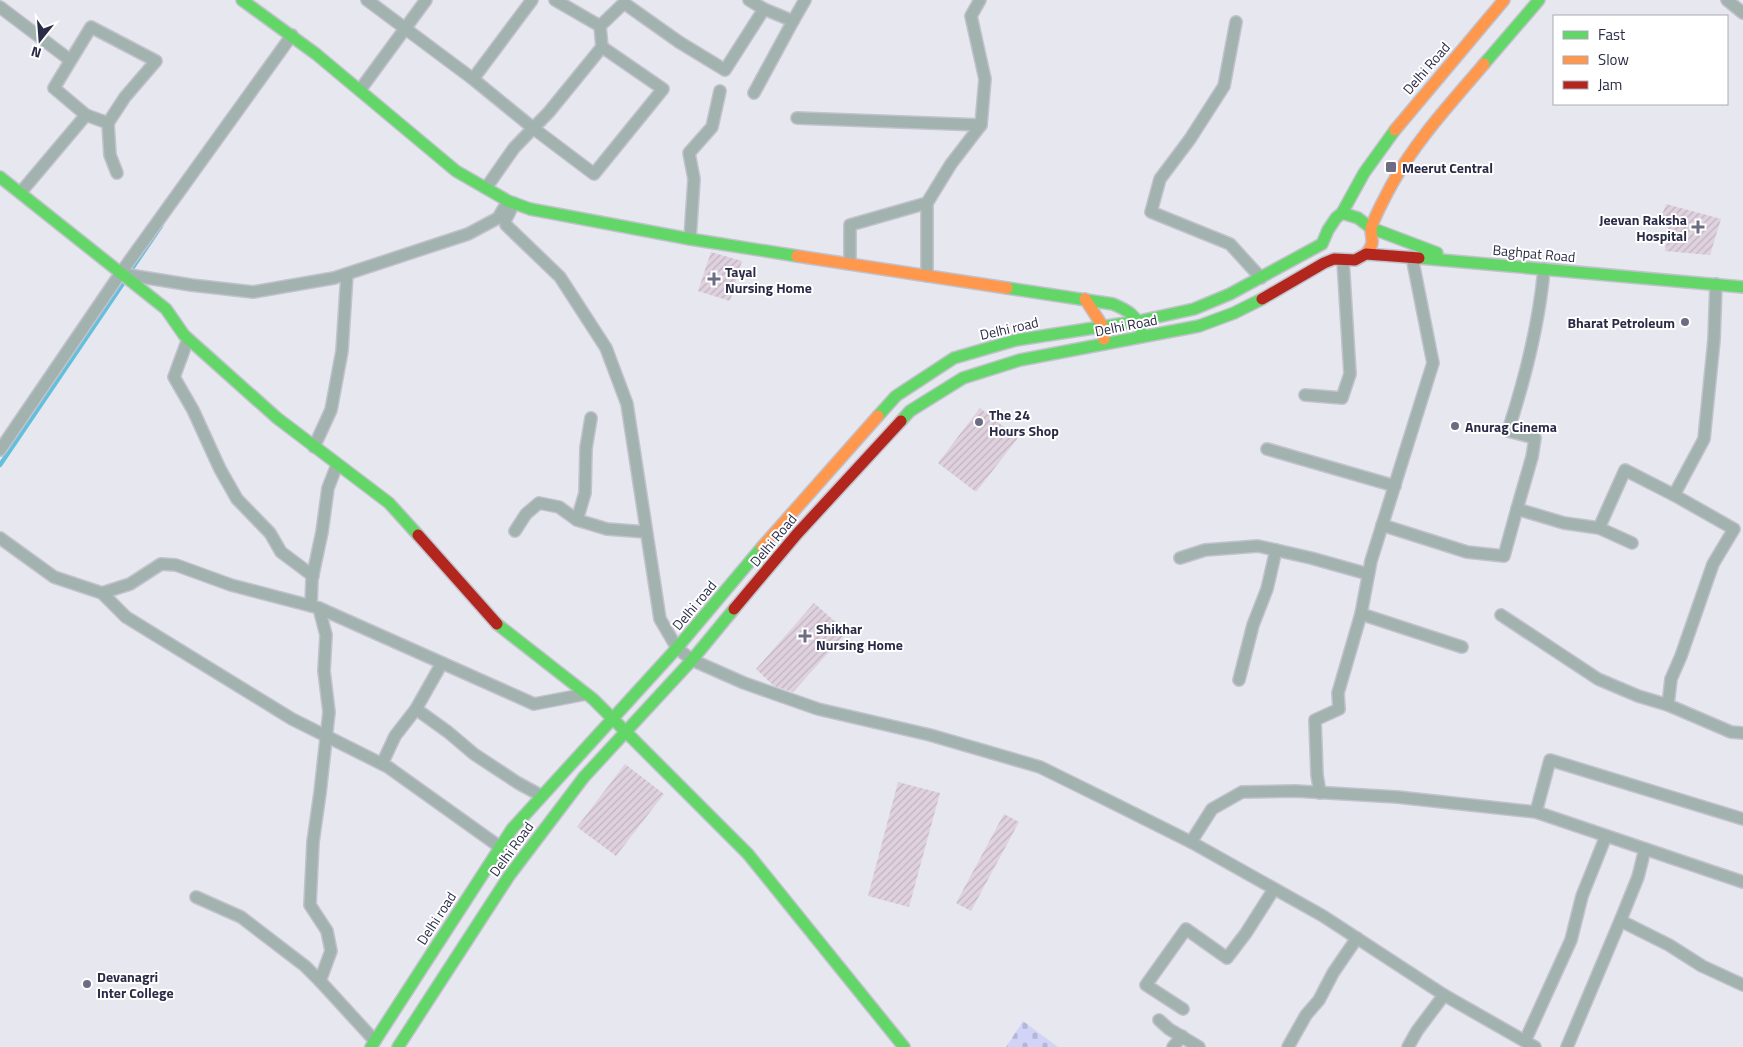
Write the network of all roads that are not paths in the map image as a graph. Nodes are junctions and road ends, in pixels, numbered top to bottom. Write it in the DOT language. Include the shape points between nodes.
graph roads {
  1 [pos="242,0"];
  2 [pos="367,0"];
  3 [pos="426,0"];
  4 [pos="532,0"];
  5 [pos="555,0"];
  6 [pos="749,0"];
  7 [pos="774,0"];
  8 [pos="806,0"];
  9 [pos="980,0"];
  10 [pos="1504,0"];
  11 [pos="1539,0"];
  12 [pos="1727,0"];
  13 [pos="622,2"];
  14 [pos="0,7"];
  15 [pos="766,10"];
  16 [pos="1743,13"];
  17 [pos="793,21"];
  18 [pos="1236,22"];
  19 [pos="600,26"];
  20 [pos="404,29"];
  21 [pos="292,35"];
  22 [pos="602,47"];
  23 [pos="70,60"];
  24 [pos="473,79"];
  25 [pos="360,90"];
  26 [pos="720,91"];
  27 [pos="754,93"];
  28 [pos="86,115"];
  29 [pos="797,118"];
  30 [pos="108,123"];
  31 [pos="981,125"];
  32 [pos="533,128"];
  33 [pos="117,173"];
  34 [pos="0,177"];
  35 [pos="486,188"];
  36 [pos="21,192"];
  37 [pos="511,202"];
  38 [pos="927,203"];
  39 [pos="1342,213"];
  40 [pos="1371,228"];
  41 [pos="690,239"];
  42 [pos="1366,254"];
  43 [pos="1412,257"];
  44 [pos="1343,260"];
  45 [pos="1456,261"];
  46 [pos="1324,263"];
  47 [pos="850,264"];
  48 [pos="1544,269"];
  49 [pos="347,274"];
  50 [pos="125,276"];
  51 [pos="927,276"];
  52 [pos="1261,278"];
  53 [pos="1716,284"];
  54 [pos="1740,285"];
  55 [pos="1085,299"];
  56 [pos="1139,320"];
  57 [pos="1102,325"];
  58 [pos="1142,337"];
  59 [pos="188,338"];
  60 [pos="1105,344"];
  61 [pos="1305,395"];
  62 [pos="591,418"];
  63 [pos="314,448"];
  64 [pos="1267,449"];
  65 [pos="0,450"];
  66 [pos="337,465"];
  67 [pos="1395,486"];
  68 [pos="1674,495"];
  69 [pos="1517,509"];
  70 [pos="578,520"];
  71 [pos="1382,525"];
  72 [pos="1598,528"];
  73 [pos="515,531"];
  74 [pos="646,532"];
  75 [pos="0,538"];
  76 [pos="1632,543"];
  77 [pos="1276,550"];
  78 [pos="1180,558"];
  79 [pos="1368,574"];
  80 [pos="312,576"];
  81 [pos="102,593"];
  82 [pos="315,607"];
  83 [pos="1361,614"];
  84 [pos="1501,615"];
  85 [pos="1462,647"];
  86 [pos="677,648"];
  87 [pos="692,660"];
  88 [pos="442,662"];
  89 [pos="1239,680"];
  90 [pos="586,694"];
  91 [pos="1668,705"];
  92 [pos="416,709"];
  93 [pos="612,718"];
  94 [pos="626,732"];
  95 [pos="1743,732"];
  96 [pos="326,736"];
  97 [pos="382,764"];
  98 [pos="1320,793"];
  99 [pos="542,796"];
  100 [pos="1536,812"];
  101 [pos="1743,819"];
  102 [pos="1606,836"];
  103 [pos="1191,842"];
  104 [pos="500,848"];
  105 [pos="1645,849"];
  106 [pos="1743,882"];
  107 [pos="1274,889"];
  108 [pos="196,897"];
  109 [pos="1621,918"];
  110 [pos="1357,938"];
  111 [pos="320,981"];
  112 [pos="1743,985"];
  113 [pos="1444,995"];
  114 [pos="1183,1009"];
  115 [pos="1159,1020"];
  116 [pos="1182,1036"];
  117 [pos="373,1044"];
  118 [pos="1530,1044"];
  119 [pos="398,1047"];
  120 [pos="904,1047"];
  121 [pos="1173,1047"];
  122 [pos="1199,1047"];
  123 [pos="1288,1047"];
  124 [pos="1408,1047"];
  125 [pos="1567,1047"];
  1 -- 21 [label="main road"];
  2 -- 20 [label="street"];
  3 -- 20 [label="street"];
  4 -- 24 [label="street"];
  5 -- 19 [label="street"];
  6 -- 15 [label="street"];
  7 -- 15 [label="street"];
  8 -- 17 [label="street"];
  9 -- 31 [label="street" via="971,16 985,79"];
  10 -- 39 [label="main road, Delhi Road" via="1403,118 1364,173"];
  11 -- 40 [label="main road" via="1422,136 1392,184"];
  12 -- 16 [label="street"];
  13 -- 15 [label="street" via="724,70"];
  13 -- 19 [label="street"];
  14 -- 23 [label="street"];
  15 -- 17 [label="street"];
  17 -- 27 [label="street"];
  18 -- 52 [label="street" via="1224,86 1160,179 1151,212 1230,244"];
  19 -- 22 [label="street"];
  20 -- 24 [label="street"];
  20 -- 25 [label="street"];
  21 -- 25 [label="main road"];
  21 -- 50 [label="street"];
  22 -- 32 [label="street"];
  22 -- 32 [label="street" via="663,89 594,174"];
  23 -- 28 [label="street" via="54,88"];
  23 -- 30 [label="street" via="91,27 156,61"];
  24 -- 32 [label="street"];
  25 -- 35 [label="main road" via="456,171"];
  26 -- 41 [label="street" via="712,127 689,153 694,179"];
  28 -- 30 [label="street"];
  28 -- 36 [label="street"];
  29 -- 31 [label="street"];
  30 -- 33 [label="street" via="110,156"];
  31 -- 38 [label="street"];
  32 -- 35 [label="street" via="514,148"];
  34 -- 36 [label="main road"];
  35 -- 37 [label="main road"];
  36 -- 50 [label="main road"];
  37 -- 41 [label="main road" via="530,209"];
  37 -- 49 [label="street" via="498,218 468,234"];
  37 -- 74 [label="street" via="506,226 560,277 606,348 627,404"];
  38 -- 47 [label="street" via="850,225"];
  38 -- 51 [label="street"];
  39 -- 40 [label="main road" via="1363,220"];
  39 -- 52 [label="main road, Delhi Road" via="1328,230 1322,244"];
  40 -- 42 [label="main road" via="1373,238"];
  40 -- 45 [label="main road"];
  41 -- 47 [label="main road"];
  42 -- 43 [label="main road, Baghpat Road"];
  42 -- 44 [label="main road, Baghpat Road" via="1355,260"];
  43 -- 45 [label="main road, Baghpat Road"];
  43 -- 67 [label="street" via="1433,363"];
  44 -- 46 [label="main road, Baghpat Road"];
  44 -- 61 [label="street" via="1350,374 1342,398"];
  45 -- 48 [label="main road, Baghpat Road"];
  46 -- 58 [label="main road, Delhi Road" via="1234,313 1199,326"];
  47 -- 51 [label="main road"];
  48 -- 53 [label="main road, Baghpat Road"];
  48 -- 69 [label="street" via="1526,372 1508,432 1535,438"];
  49 -- 50 [label="street" via="253,292"];
  49 -- 63 [label="street" via="342,351 331,410"];
  50 -- 59 [label="main road" via="166,309"];
  50 -- 65 [label="street"];
  51 -- 55 [label="main road"];
  52 -- 56 [label="main road, Delhi Road" via="1194,309"];
  53 -- 54 [label="main road, Baghpat Road"];
  53 -- 68 [label="street" via="1704,439"];
  55 -- 56 [label="main road" via="1113,304"];
  55 -- 57 [label="main road"];
  56 -- 57 [label="main road, Delhi road"];
  56 -- 58 [label="main road"];
  57 -- 60 [label="main road"];
  57 -- 86 [label="main road, Delhi road" via="1016,340 954,358 896,396 782,523"];
  58 -- 60 [label="main road, Delhi Road"];
  59 -- 63 [label="main road"];
  59 -- 80 [label="street" via="174,378 193,410 220,469 237,499 270,533 281,552"];
  60 -- 87 [label="main road, Delhi Road" via="1020,360 963,378 910,411 797,534"];
  62 -- 70 [label="street" via="586,448 585,493"];
  63 -- 66 [label="main road"];
  64 -- 67 [label="street"];
  66 -- 80 [label="street" via="328,488"];
  66 -- 90 [label="main road" via="389,504 501,628"];
  67 -- 71 [label="street"];
  68 -- 72 [label="street" via="1626,470"];
  68 -- 91 [label="street" via="1734,528 1713,564 1671,679"];
  69 -- 71 [label="street" via="1504,556 1467,552"];
  69 -- 72 [label="street" via="1564,523"];
  70 -- 73 [label="street" via="560,507 539,503 526,514"];
  70 -- 74 [label="street" via="607,529"];
  71 -- 79 [label="street"];
  72 -- 76 [label="street"];
  74 -- 86 [label="street" via="660,619"];
  75 -- 81 [label="street" via="54,576"];
  77 -- 78 [label="street" via="1258,546 1205,550"];
  77 -- 79 [label="street"];
  77 -- 89 [label="street"];
  79 -- 83 [label="street"];
  80 -- 82 [label="street"];
  81 -- 82 [label="street" via="130,584 161,564 176,565 230,585"];
  81 -- 96 [label="street" via="126,617"];
  82 -- 88 [label="street"];
  82 -- 96 [label="street" via="326,635 324,671 329,712"];
  83 -- 85 [label="street"];
  83 -- 98 [label="street" via="1338,693 1339,709 1315,720"];
  84 -- 91 [label="street" via="1598,679"];
  86 -- 87 [label="street"];
  86 -- 93 [label="main road, Delhi road"];
  87 -- 94 [label="main road, Delhi Road"];
  87 -- 103 [label="street" via="744,684 818,709 930,734 1040,767"];
  88 -- 90 [label="street" via="534,704"];
  88 -- 92 [label="street"];
  90 -- 93 [label="main road"];
  91 -- 95 [label="street" via="1731,732"];
  92 -- 97 [label="street" via="395,736"];
  92 -- 99 [label="street" via="474,754"];
  93 -- 94 [label="main road"];
  93 -- 99 [label="main road, Delhi road"];
  94 -- 119 [label="main road, Delhi Road" via="584,777 509,876"];
  94 -- 120 [label="main road" via="748,854"];
  96 -- 97 [label="street"];
  96 -- 111 [label="street" via="313,842 310,905 326,931 331,951"];
  97 -- 104 [label="street"];
  98 -- 100 [label="street" via="1406,798"];
  98 -- 103 [label="street" via="1242,792 1212,809"];
  99 -- 104 [label="main road, Delhi road" via="512,829"];
  100 -- 101 [label="street" via="1550,760"];
  100 -- 102 [label="street"];
  102 -- 105 [label="street"];
  102 -- 118 [label="street" via="1582,896 1571,940"];
  103 -- 107 [label="street"];
  104 -- 117 [label="main road, Delhi road"];
  105 -- 106 [label="street"];
  105 -- 109 [label="street" via="1638,877"];
  107 -- 110 [label="street"];
  107 -- 114 [label="street" via="1226,958 1186,929 1146,985"];
  108 -- 111 [label="street" via="241,917"];
  109 -- 112 [label="street" via="1702,966"];
  109 -- 125 [label="street"];
  110 -- 113 [label="street"];
  110 -- 123 [label="street"];
  111 -- 117 [label="street"];
  113 -- 118 [label="street"];
  113 -- 124 [label="street"];
  115 -- 116 [label="street"];
  116 -- 121 [label="street"];
  116 -- 122 [label="street"];
}
